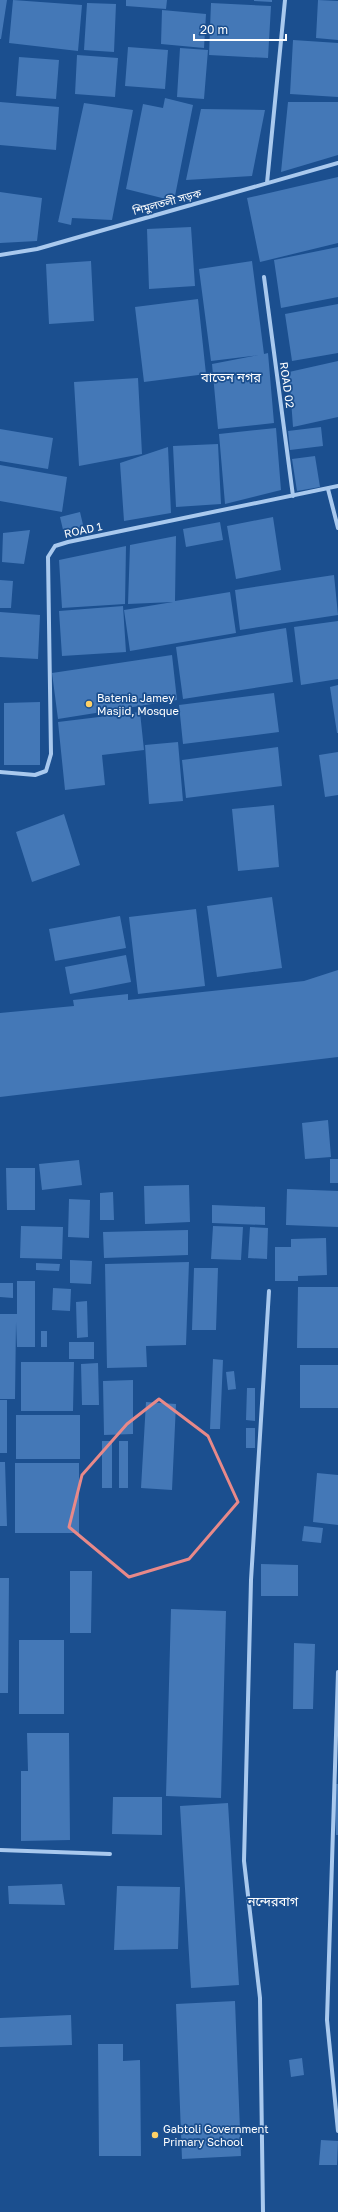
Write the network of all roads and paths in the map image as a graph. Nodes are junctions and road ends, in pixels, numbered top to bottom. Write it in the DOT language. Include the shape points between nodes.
graph roads {
  1 [pos="285,0"];
  2 [pos="338,163"];
  3 [pos="266,184"];
  4 [pos="0,255"];
  5 [pos="264,277"];
  6 [pos="338,486"];
  7 [pos="328,489"];
  8 [pos="293,496"];
  9 [pos="338,528"];
  10 [pos="0,772"];
  11 [pos="269,1291"];
  12 [pos="338,1672"];
  13 [pos="0,1850"];
  14 [pos="110,1854"];
  15 [pos="338,2132"];
  16 [pos="263,2212"];
  1 -- 3 [label="street"];
  2 -- 3 [label="street, শিমুলতলী সড়ক"];
  3 -- 4 [label="street, শিমুলতলী সড়ক" via="37,249"];
  5 -- 8 [label="street, ROAD 02"];
  6 -- 7 [label="street, ROAD 1"];
  7 -- 8 [label="street, ROAD 1"];
  7 -- 9 [label="street"];
  8 -- 10 [label="street, ROAD 1" via="55,546 48,557 51,754 46,771 35,775"];
  11 -- 16 [label="street" via="251,1580 244,1861 260,1998"];
  12 -- 15 [label="street" via="327,2020"];
  13 -- 14 [label="street"];
}
